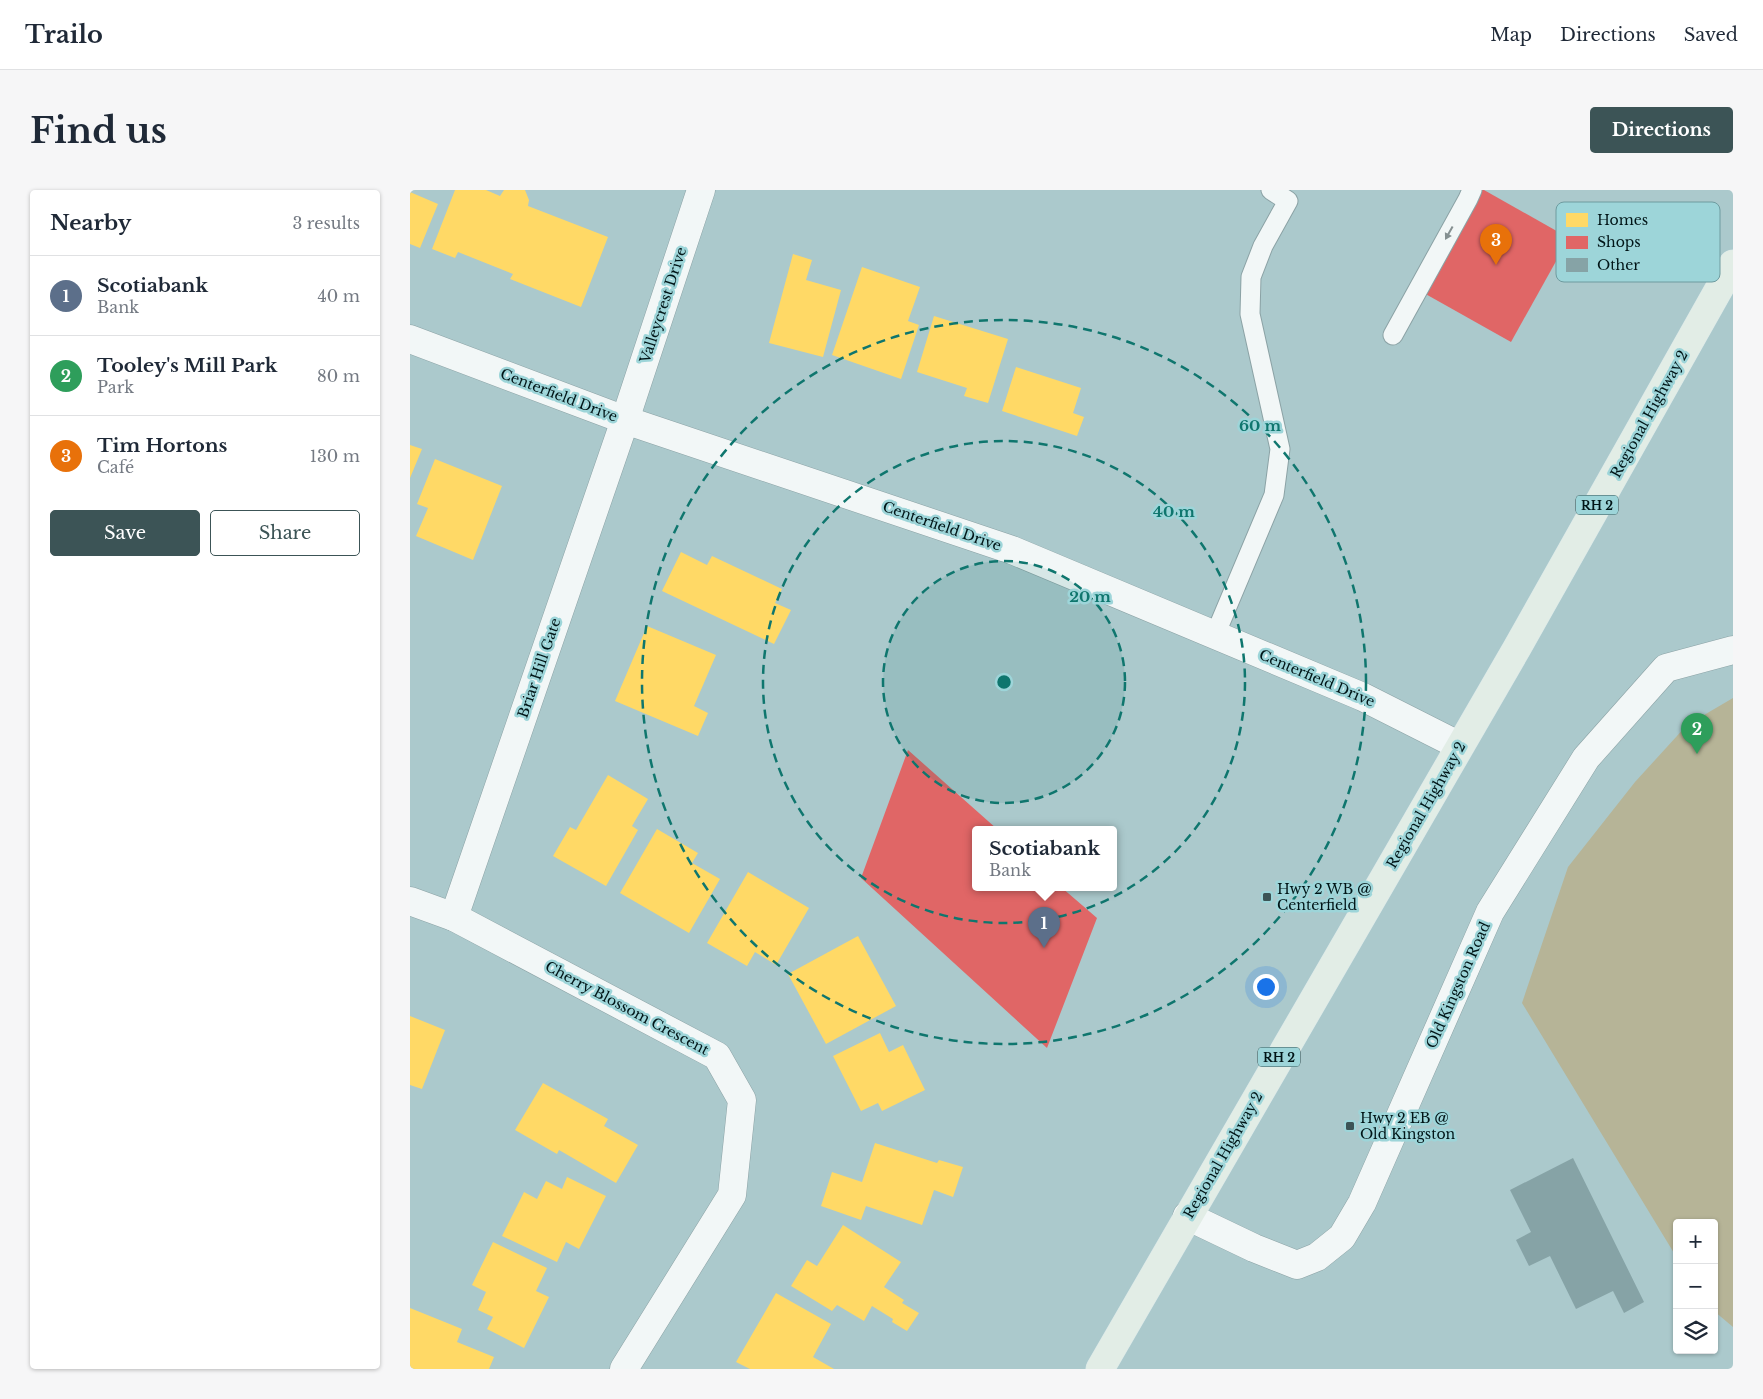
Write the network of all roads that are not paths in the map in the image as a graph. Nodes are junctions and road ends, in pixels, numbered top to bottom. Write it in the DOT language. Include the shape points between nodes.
graph roads {
  1 [pos="701,190"];
  2 [pos="1272,190"];
  3 [pos="1472,190"];
  4 [pos="1733,264"];
  5 [pos="1393,335"];
  6 [pos="410,339"];
  7 [pos="625,420"];
  8 [pos="1215,635"];
  9 [pos="1733,650"];
  10 [pos="1460,746"];
  11 [pos="410,901"];
  12 [pos="454,917"];
  13 [pos="1187,1216"];
  14 [pos="624,1369"];
  15 [pos="1100,1369"];
  1 -- 7 [label="street, Valleycrest Drive"];
  2 -- 8 [label="lane" via="1288,201 1263,246 1251,277 1250,314 1280,448 1274,495"];
  3 -- 5 [label="lane, one-way"];
  4 -- 10 [label="main road, Regional Highway 2 / RH 2"];
  6 -- 7 [label="street, Centerfield Drive"];
  7 -- 8 [label="street, Centerfield Drive" via="1012,550"];
  7 -- 12 [label="street, Briar Hill Gate"];
  8 -- 10 [label="street, Centerfield Drive" via="1363,697"];
  9 -- 13 [label="street, Old Kingston Road" via="1666,668 1586,758 1490,912 1362,1203 1342,1237 1318,1257 1297,1265"];
  10 -- 13 [label="main road, Regional Highway 2 / RH 2"];
  11 -- 12 [label="street, Cherry Blossom Crescent"];
  12 -- 14 [label="street, Cherry Blossom Crescent" via="717,1056 742,1100 732,1196"];
  13 -- 15 [label="main road, Regional Highway 2 / RH 2"];
}
